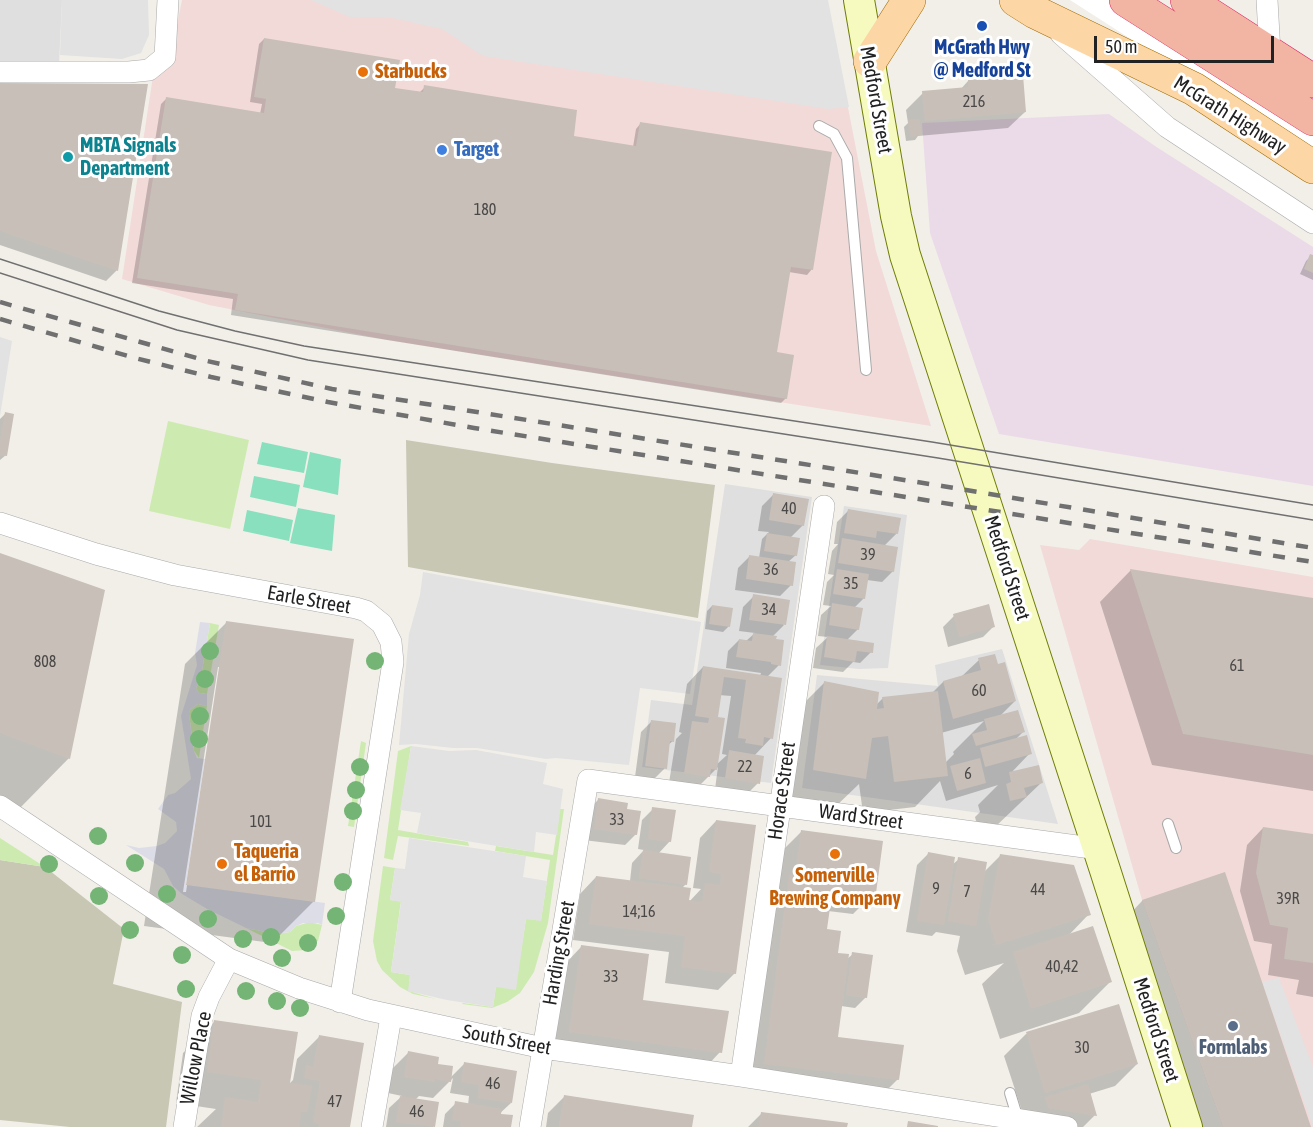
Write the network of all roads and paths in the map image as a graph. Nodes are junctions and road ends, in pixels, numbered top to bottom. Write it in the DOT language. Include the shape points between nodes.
graph roads {
  1 [pos="168,0"];
  2 [pos="859,0"];
  3 [pos="909,0"];
  4 [pos="1126,0"];
  5 [pos="1187,0"];
  6 [pos="1267,0"];
  7 [pos="1026,6"];
  8 [pos="1270,53"];
  9 [pos="870,61"];
  10 [pos="0,72"];
  11 [pos="1313,81"];
  12 [pos="1313,119"];
  13 [pos="819,126"];
  14 [pos="1313,166"];
  15 [pos="1313,223"];
  16 [pos="866,370"];
  17 [pos="824,506"];
  18 [pos="0,523"];
  19 [pos="588,780"];
  20 [pos="0,806"];
  21 [pos="780,806"];
  22 [pos="1168,824"];
  23 [pos="1176,848"];
  24 [pos="1099,849"];
  25 [pos="229,958"];
  26 [pos="340,1002"];
  27 [pos="391,1017"];
  28 [pos="543,1048"];
  29 [pos="741,1076"];
  30 [pos="1010,1092"];
  31 [pos="1018,1120"];
  32 [pos="1058,1126"];
  33 [pos="1183,1126"];
  34 [pos="184,1127"];
  35 [pos="372,1127"];
  36 [pos="530,1127"];
  1 -- 10 [label="street" via="165,57 149,69"];
  2 -- 9 [label="main road, Medford Street"];
  3 -- 9 [label="main road"];
  4 -- 12 [label="highway, McGrath Highway"];
  5 -- 8 [label="highway"];
  6 -- 8 [label="street"];
  7 -- 14 [label="main road, McGrath Highway" via="1194,89"];
  7 -- 15 [label="street" via="1167,127"];
  8 -- 11 [label="highway"];
  9 -- 24 [label="main road, Medford Street" via="905,255"];
  13 -- 16 [label="lane" via="834,134 847,158"];
  17 -- 21 [label="street, Horace Street"];
  18 -- 26 [label="street, Earle Street" via="175,575 356,608 382,624 391,642 393,662"];
  19 -- 21 [label="street, Ward Street"];
  19 -- 28 [label="street, Harding Street"];
  20 -- 25 [label="street, South Street"];
  21 -- 24 [label="street, Ward Street"];
  21 -- 29 [label="street, Horace Street"];
  22 -- 23 [label="lane"];
  24 -- 33 [label="main road, Medford Street"];
  25 -- 26 [label="street, South Street"];
  25 -- 34 [label="street, Willow Place" via="202,1016"];
  26 -- 27 [label="street, South Street"];
  27 -- 28 [label="street, South Street"];
  27 -- 35 [label="street"];
  28 -- 29 [label="street, South Street"];
  28 -- 36 [label="street, Harding Street"];
  29 -- 31 [label="street, South Street"];
  30 -- 31 [label="lane"];
  31 -- 32 [label="street, South Street"];
}
